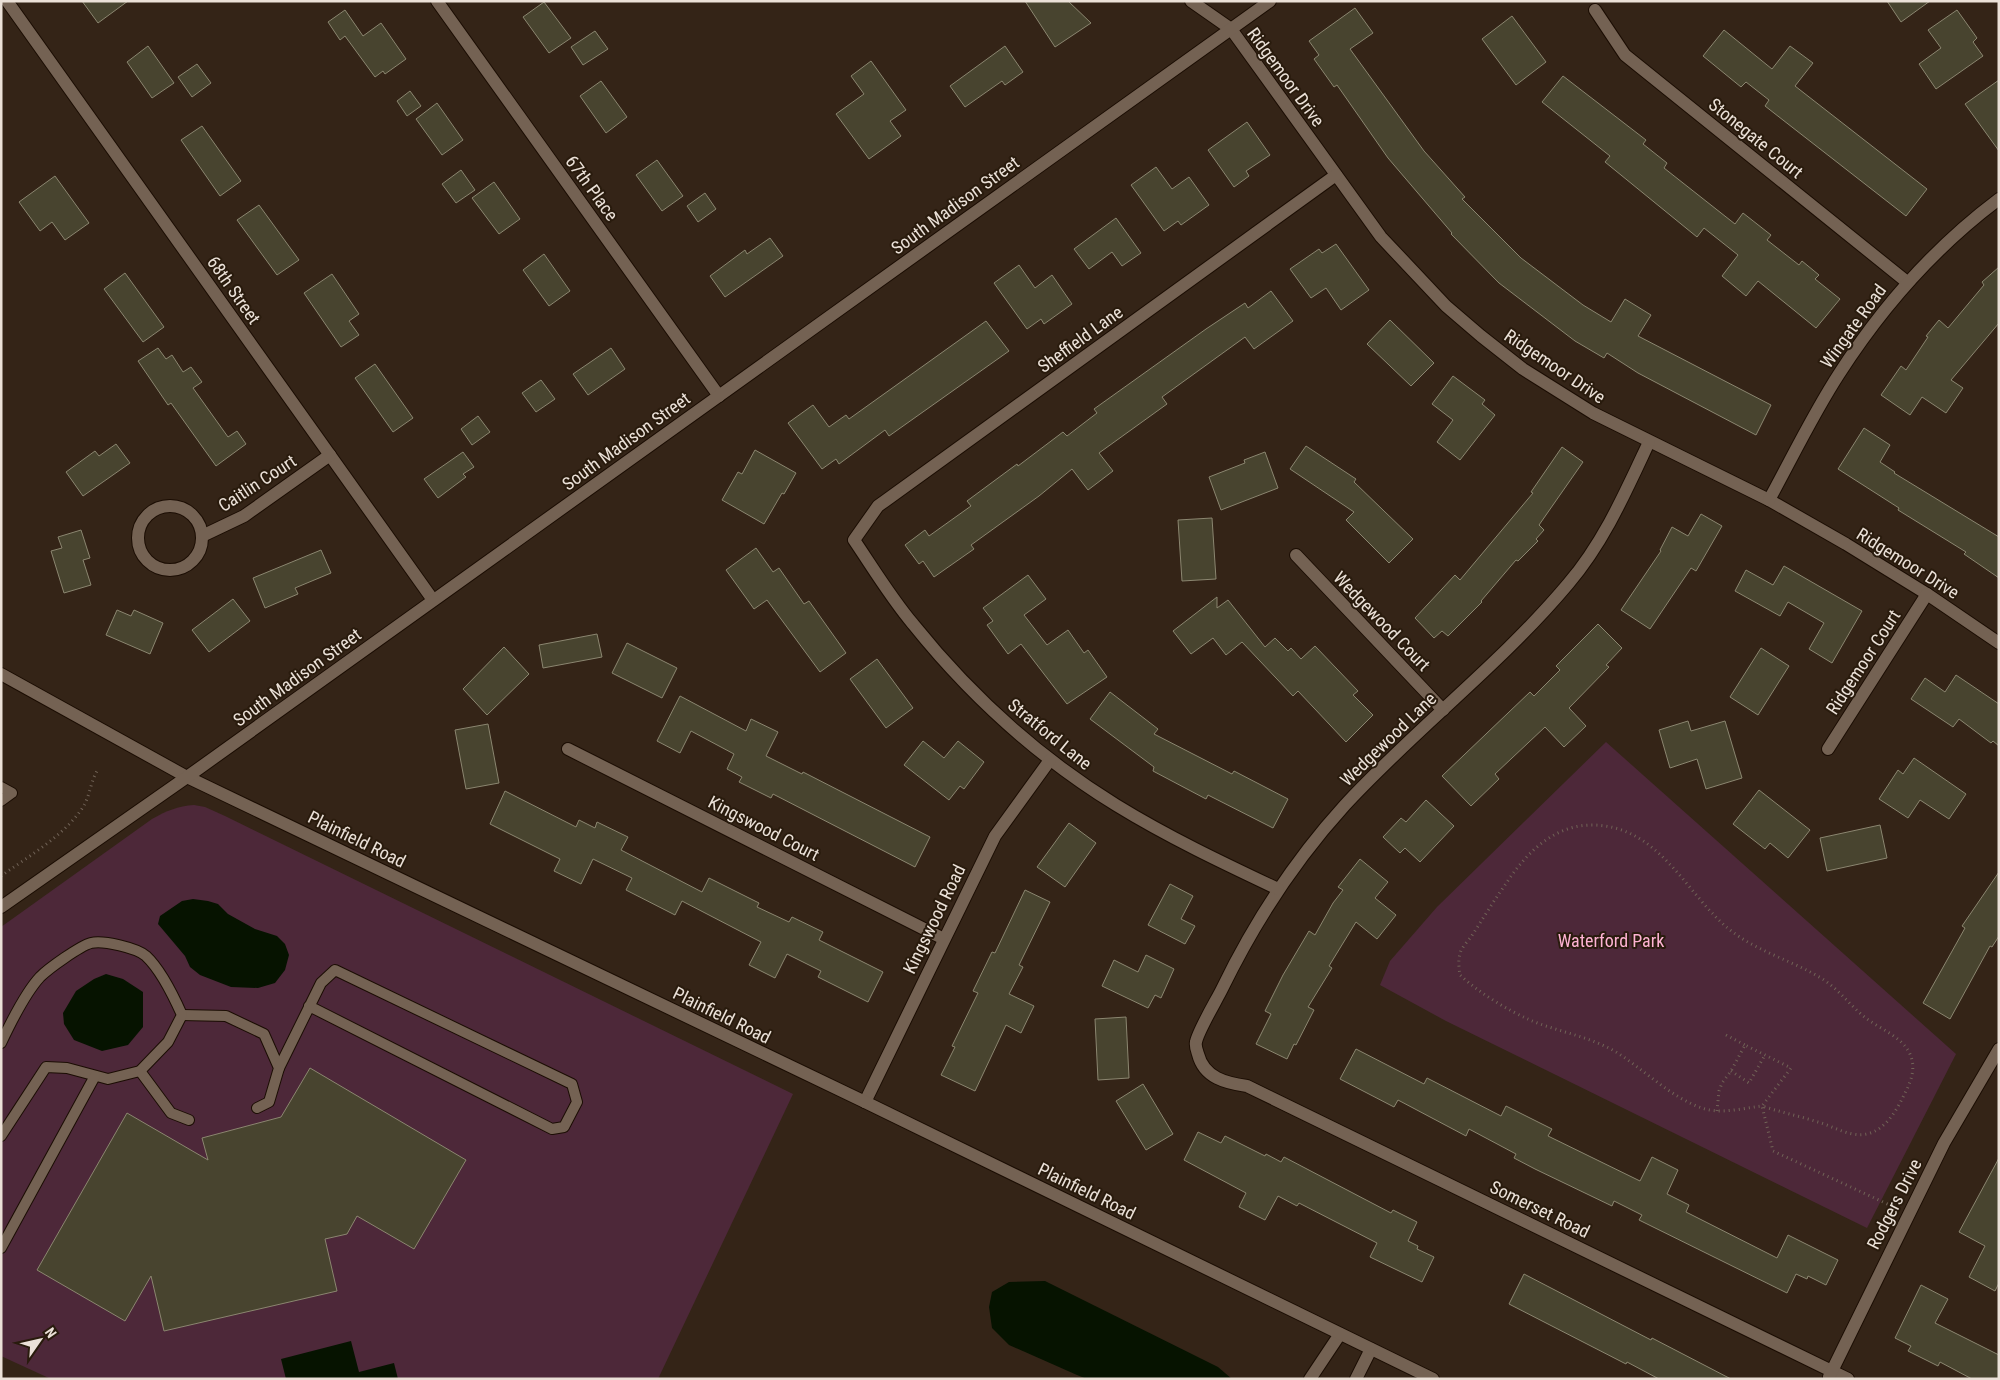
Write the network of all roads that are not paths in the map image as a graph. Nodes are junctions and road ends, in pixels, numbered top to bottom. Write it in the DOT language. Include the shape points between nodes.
graph roads {
  1 [pos="7,1"];
  2 [pos="437,1"];
  3 [pos="1190,1"];
  4 [pos="1270,1"];
  5 [pos="1595,10"];
  6 [pos="1231,29"];
  7 [pos="1336,175"];
  8 [pos="1999,199"];
  9 [pos="1907,282"];
  10 [pos="718,396"];
  11 [pos="1649,442"];
  12 [pos="330,455"];
  13 [pos="1770,500"];
  14 [pos="202,536"];
  15 [pos="854,540"];
  16 [pos="1296,555"];
  17 [pos="1928,594"];
  18 [pos="433,600"];
  19 [pos="1999,643"];
  20 [pos="1,674"];
  21 [pos="1443,710"];
  22 [pos="568,749"];
  23 [pos="1828,749"];
  24 [pos="1050,760"];
  25 [pos="187,777"];
  26 [pos="1,787"];
  27 [pos="1,801"];
  28 [pos="1278,889"];
  29 [pos="1,907"];
  30 [pos="944,939"];
  31 [pos="309,1006"];
  32 [pos="182,1015"];
  33 [pos="5,1027"];
  34 [pos="1,1043"];
  35 [pos="1999,1049"];
  36 [pos="279,1068"];
  37 [pos="140,1071"];
  38 [pos="95,1076"];
  39 [pos="1215,1078"];
  40 [pos="865,1102"];
  41 [pos="256,1108"];
  42 [pos="189,1120"];
  43 [pos="1,1136"];
  44 [pos="1,1248"];
  45 [pos="1340,1334"];
  46 [pos="1371,1349"];
  47 [pos="1830,1375"];
  48 [pos="1310,1379"];
  49 [pos="1356,1379"];
  50 [pos="1432,1379"];
  51 [pos="1848,1379"];
  1 -- 12 [label="street, 68th Street"];
  2 -- 10 [label="street, 67th Place"];
  3 -- 6 [label="street, Ridgemoor Drive"];
  4 -- 6 [label="street, South Madison Street"];
  5 -- 9 [label="street, Stonegate Court" via="1625,55"];
  6 -- 7 [label="street, Ridgemoor Drive"];
  6 -- 10 [label="street, South Madison Street"];
  7 -- 11 [label="street, Ridgemoor Drive" via="1381,237 1411,271 1480,336 1558,393"];
  7 -- 15 [label="street, Sheffield Lane" via="885,500"];
  8 -- 9 [label="street, Wingate Road" via="1952,237"];
  9 -- 13 [label="street, Wingate Road" via="1859,343 1838,376"];
  10 -- 18 [label="street, South Madison Street"];
  11 -- 13 [label="street, Ridgemoor Drive"];
  11 -- 21 [label="street, Wedgewood Lane" via="1604,532 1570,582 1538,619"];
  12 -- 14 [label="street, Caitlin Court" via="244,516"];
  12 -- 18 [label="street, 68th Street"];
  13 -- 17 [label="street, Ridgemoor Drive"];
  14 -- 14 [label="street" via="195,518 178,507 168,506 158,509 143,521 139,540 147,560 167,570 188,565 198,552"];
  15 -- 24 [label="street, Stratford Lane" via="911,623 949,667 993,711"];
  16 -- 21 [label="street, Wedgewood Court"];
  17 -- 19 [label="street, Ridgemoor Drive"];
  17 -- 23 [label="street, Ridgemoor Court"];
  18 -- 25 [label="street, South Madison Street"];
  20 -- 25 [label="street, Plainfield Road"];
  21 -- 28 [label="street, Wedgewood Lane" via="1345,805"];
  22 -- 30 [label="street, Kingswood Court"];
  24 -- 28 [label="street, Stratford Lane" via="1150,825"];
  24 -- 30 [label="street, Kingswood Road" via="995,836"];
  25 -- 29 [label="street, South Madison Street"];
  25 -- 40 [label="street, Plainfield Road"];
  26 -- 27 [label="lane" via="12,793"];
  28 -- 39 [label="street, Wedgewood Lane" via="1237,959 1195,1043 1200,1063"];
  30 -- 40 [label="street, Kingswood Road"];
  31 -- 31 [label="lane" via="321,983 335,970 572,1084 577,1102 564,1127 552,1129"];
  31 -- 36 [label="lane"];
  32 -- 33 [label="lane" via="171,990 146,956 117,944 92,943 40,977"];
  32 -- 36 [label="lane" via="226,1016 264,1034"];
  32 -- 37 [label="lane" via="168,1042"];
  33 -- 34 [label="lane"];
  35 -- 47 [label="street, Rodgers Drive" via="1908,1214"];
  36 -- 41 [label="lane" via="269,1102"];
  37 -- 38 [label="lane" via="108,1079"];
  37 -- 42 [label="lane" via="171,1113"];
  38 -- 43 [label="lane" via="67,1068 46,1067"];
  38 -- 44 [label="lane"];
  39 -- 47 [label="street, Somerset Road" via="1247,1086"];
  40 -- 45 [label="street, Plainfield Road"];
  45 -- 46 [label="street, Plainfield Road"];
  45 -- 48 [label="street"];
  46 -- 49 [label="street"];
  46 -- 50 [label="street, Plainfield Road"];
  47 -- 51 [label="street, Somerset Road"];
}
